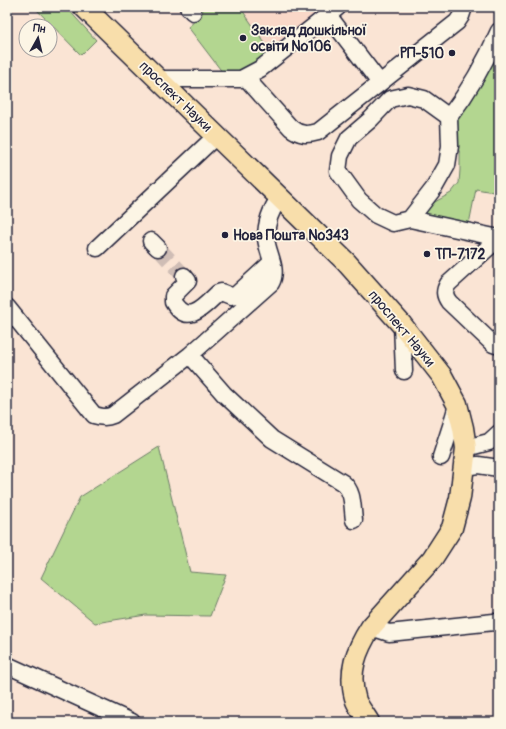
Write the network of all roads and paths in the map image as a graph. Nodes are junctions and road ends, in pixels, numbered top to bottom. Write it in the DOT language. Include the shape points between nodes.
graph roads {
  1 [pos="84,7"];
  2 [pos="464,7"];
  3 [pos="333,11"];
  4 [pos="499,30"];
  5 [pos="245,77"];
  6 [pos="157,79"];
  7 [pos="380,83"];
  8 [pos="449,117"];
  9 [pos="216,136"];
  10 [pos="280,196"];
  11 [pos="410,219"];
  12 [pos="499,238"];
  13 [pos="97,248"];
  14 [pos="272,262"];
  15 [pos="184,276"];
  16 [pos="7,307"];
  17 [pos="402,325"];
  18 [pos="499,346"];
  19 [pos="190,355"];
  20 [pos="404,371"];
  21 [pos="457,404"];
  22 [pos="499,434"];
  23 [pos="441,457"];
  24 [pos="465,457"];
  25 [pos="499,468"];
  26 [pos="354,520"];
  27 [pos="499,624"];
  28 [pos="371,627"];
  29 [pos="7,665"];
  30 [pos="132,722"];
  31 [pos="369,722"];
  1 -- 6 [label="main road, проспект Науки"];
  2 -- 7 [label="street" via="457,22"];
  3 -- 5 [label="street" via="260,69"];
  3 -- 7 [label="street"];
  4 -- 8 [label="street" via="462,100"];
  5 -- 6 [label="street"];
  5 -- 7 [label="street" via="291,128 298,134 310,135 318,132"];
  6 -- 9 [label="main road, проспект Науки"];
  8 -- 11 [label="street" via="450,146 447,164 434,188"];
  8 -- 11 [label="street" via="424,99 408,95 390,99 349,138 340,156 338,171 359,200 376,215 393,223"];
  9 -- 10 [label="main road, проспект Науки"];
  9 -- 13 [label="street"];
  10 -- 14 [label="street" via="269,215 267,228 266,238"];
  10 -- 17 [label="main road, проспект Науки" via="346,262"];
  11 -- 12 [label="street"];
  12 -- 18 [label="street" via="445,289 445,296 449,302 493,344"];
  14 -- 15 [label="street" via="236,295 218,293 194,314 180,310 173,302 173,296 188,281"];
  14 -- 19 [label="street" via="274,272 271,283"];
  16 -- 19 [label="street" via="94,415 102,418 113,415"];
  17 -- 20 [label="street"];
  17 -- 21 [label="main road, проспект Науки" via="442,376"];
  19 -- 26 [label="street" via="224,394 272,439 348,487 351,492"];
  21 -- 23 [label="street"];
  21 -- 24 [label="main road, проспект Науки" via="463,428"];
  22 -- 24 [label="street"];
  24 -- 25 [label="street" via="478,465"];
  24 -- 28 [label="main road, проспект Науки" via="460,498 452,528 432,559"];
  27 -- 28 [label="street" via="494,622 389,633"];
  28 -- 31 [label="main road, проспект Науки" via="355,657 352,682 356,702"];
  29 -- 30 [label="street"];
}
